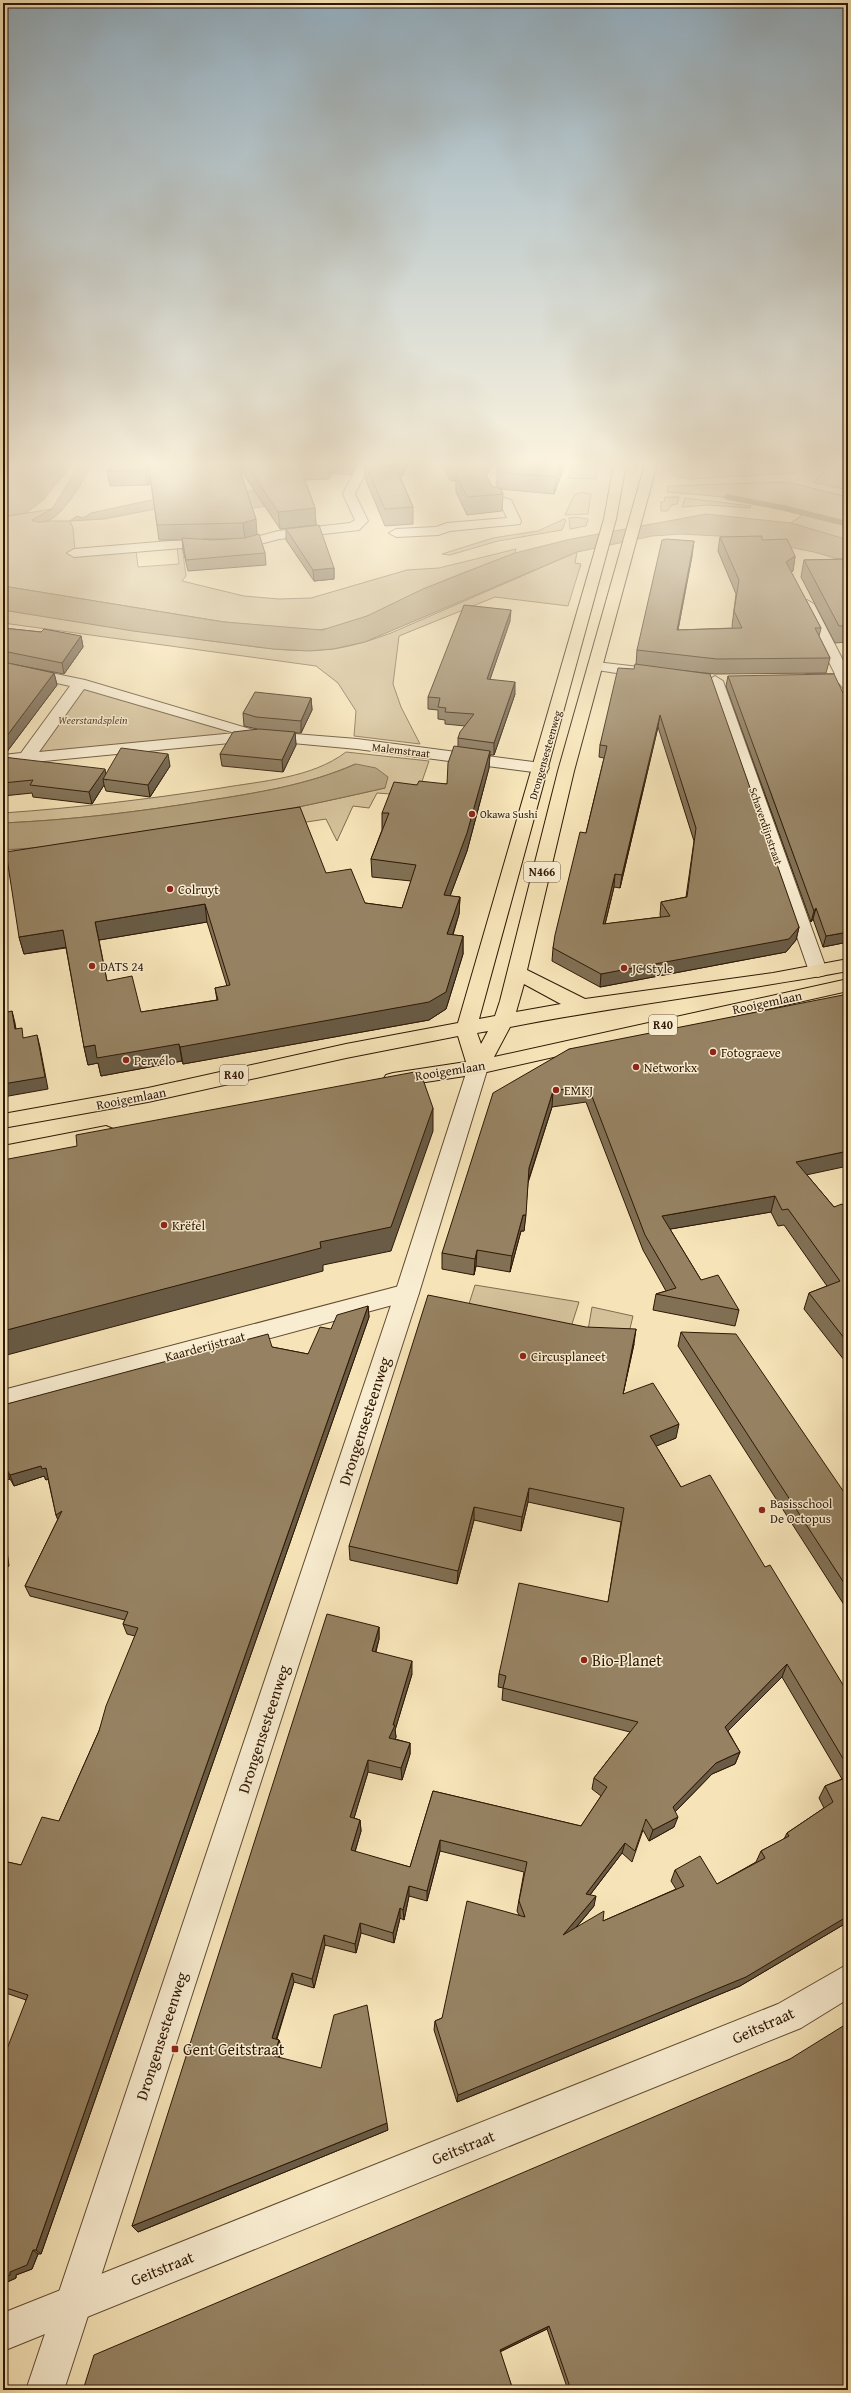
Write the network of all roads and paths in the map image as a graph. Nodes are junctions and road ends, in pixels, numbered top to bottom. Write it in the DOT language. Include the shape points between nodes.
graph roads {
  1 [pos="594,576"];
  2 [pos="620,576"];
  3 [pos="799,589"];
  4 [pos="571,662"];
  5 [pos="596,666"];
  6 [pos="3,667"];
  7 [pos="662,675"];
  8 [pos="791,679"];
  9 [pos="847,680"];
  10 [pos="715,681"];
  11 [pos="80,683"];
  12 [pos="260,736"];
  13 [pos="27,757"];
  14 [pos="3,760"];
  15 [pos="541,768"];
  16 [pos="566,771"];
  17 [pos="848,965"];
  18 [pos="818,971"];
  19 [pos="517,973"];
  20 [pos="848,985"];
  21 [pos="584,1006"];
  22 [pos="502,1023"];
  23 [pos="466,1030"];
  24 [pos="478,1067"];
  25 [pos="373,1084"];
  26 [pos="3,1121"];
  27 [pos="124,1131"];
  28 [pos="3,1154"];
  29 [pos="407,1293"];
  30 [pos="3,1400"];
  31 [pos="848,1980"];
  32 [pos="72,2304"];
  33 [pos="3,2332"];
  34 [pos="45,2390"];
  1 -- 4 [label="main road, Drongensesteenweg / N466"];
  2 -- 5 [label="main road, Drongensesteenweg / N466"];
  3 -- 9 [label="street"];
  4 -- 5 [label="main road"];
  4 -- 15 [label="main road, Drongensesteenweg / N466"];
  5 -- 7 [label="street"];
  5 -- 16 [label="main road, Drongensesteenweg / N466"];
  6 -- 11 [label="street"];
  8 -- 9 [label="street"];
  10 -- 18 [label="street, Schaverdijnstraat"];
  11 -- 12 [label="street"];
  11 -- 13 [label="street"];
  12 -- 13 [label="street"];
  12 -- 15 [label="street, Malemstraat" via="357,744"];
  13 -- 14 [label="street"];
  15 -- 16 [label="main road"];
  15 -- 23 [label="main road, Drongensesteenweg / N466"];
  16 -- 19 [label="main road, Drongensesteenweg / N466"];
  17 -- 18 [label="main road, Rooigemlaan / R40"];
  18 -- 21 [label="main road, Rooigemlaan / R40"];
  19 -- 21 [label="main road, R40"];
  19 -- 22 [label="main road, Drongensesteenweg / N466"];
  20 -- 24 [label="main road, Rooigemlaan / R40"];
  21 -- 22 [label="main road, Rooigemlaan / R40"];
  22 -- 23 [label="main road, Rooigemlaan / R40"];
  22 -- 24 [label="main road, Drongensesteenweg / N466"];
  23 -- 24 [label="main road"];
  23 -- 26 [label="main road, Rooigemlaan / R40" via="346,1051 148,1096"];
  24 -- 25 [label="main road, Rooigemlaan / R40"];
  24 -- 29 [label="street, Drongensesteenweg"];
  27 -- 28 [label="main road"];
  29 -- 30 [label="street, Kaarderijstraat"];
  29 -- 32 [label="street, Drongensesteenweg"];
  31 -- 32 [label="street, Geitstraat" via="789,2016"];
  32 -- 33 [label="street, Geitstraat"];
  32 -- 34 [label="street, Drongensesteenweg"];
}
